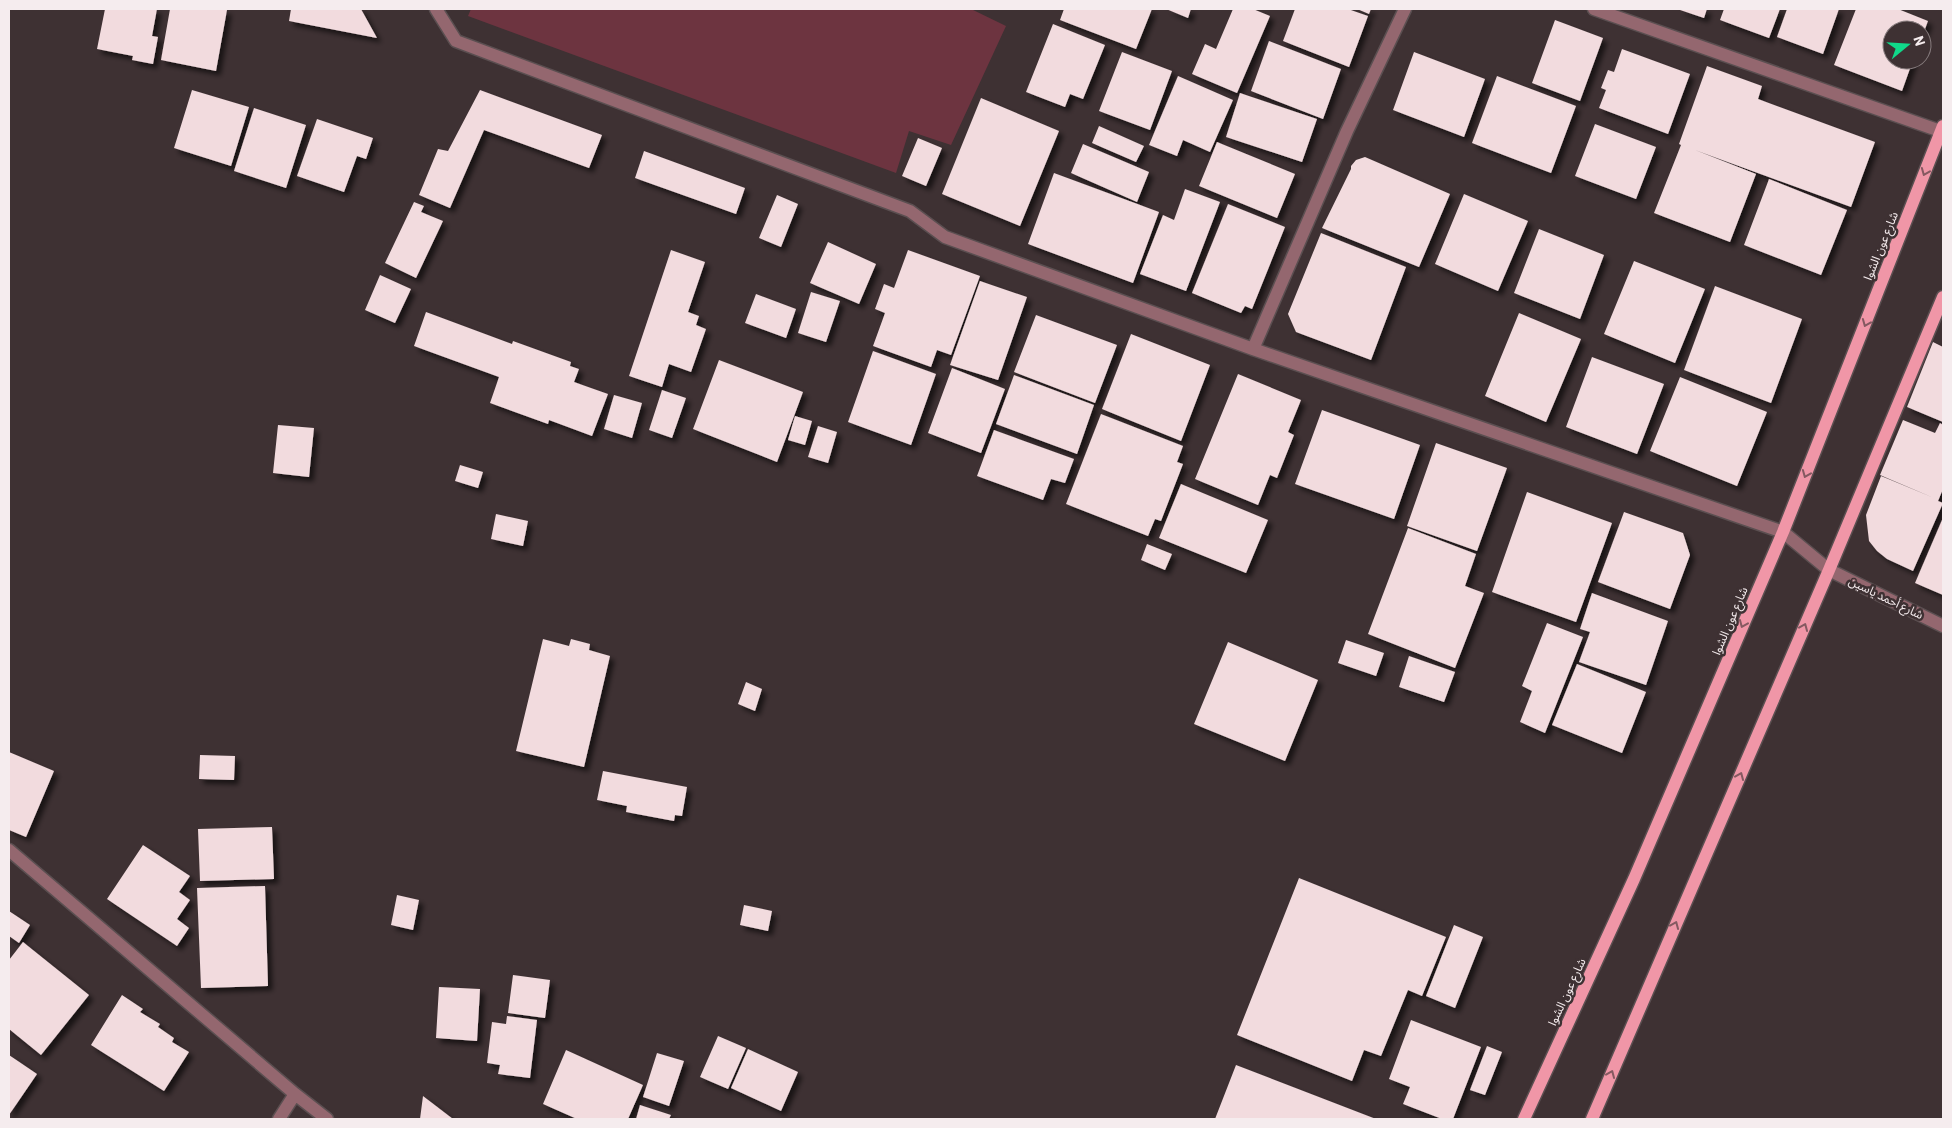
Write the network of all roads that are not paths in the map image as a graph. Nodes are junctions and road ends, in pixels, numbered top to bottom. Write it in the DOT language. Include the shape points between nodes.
graph roads {
  1 [pos="436,9"];
  2 [pos="1405,9"];
  3 [pos="1594,9"];
  4 [pos="1943,130"];
  5 [pos="1943,297"];
  6 [pos="1253,349"];
  7 [pos="1783,532"];
  8 [pos="1829,570"];
  9 [pos="1943,626"];
  10 [pos="9,850"];
  11 [pos="295,1094"];
  12 [pos="279,1119"];
  13 [pos="327,1119"];
  14 [pos="1524,1119"];
  15 [pos="1592,1119"];
  1 -- 6 [label="street" via="456,41 910,211 945,237"];
  2 -- 6 [label="street" via="1347,131"];
  3 -- 4 [label="street"];
  4 -- 7 [label="main road, شارع عون الشوا, one-way"];
  5 -- 8 [label="main road"];
  6 -- 7 [label="street"];
  7 -- 8 [label="street, شارع أحمد ياسين"];
  7 -- 14 [label="main road, شارع عون الشوا, one-way" via="1634,879"];
  8 -- 9 [label="street, شارع أحمد ياسين"];
  15 -- 8 [label="main road, one-way"];
  10 -- 11 [label="street"];
  11 -- 12 [label="street"];
  11 -- 13 [label="street"];
}
